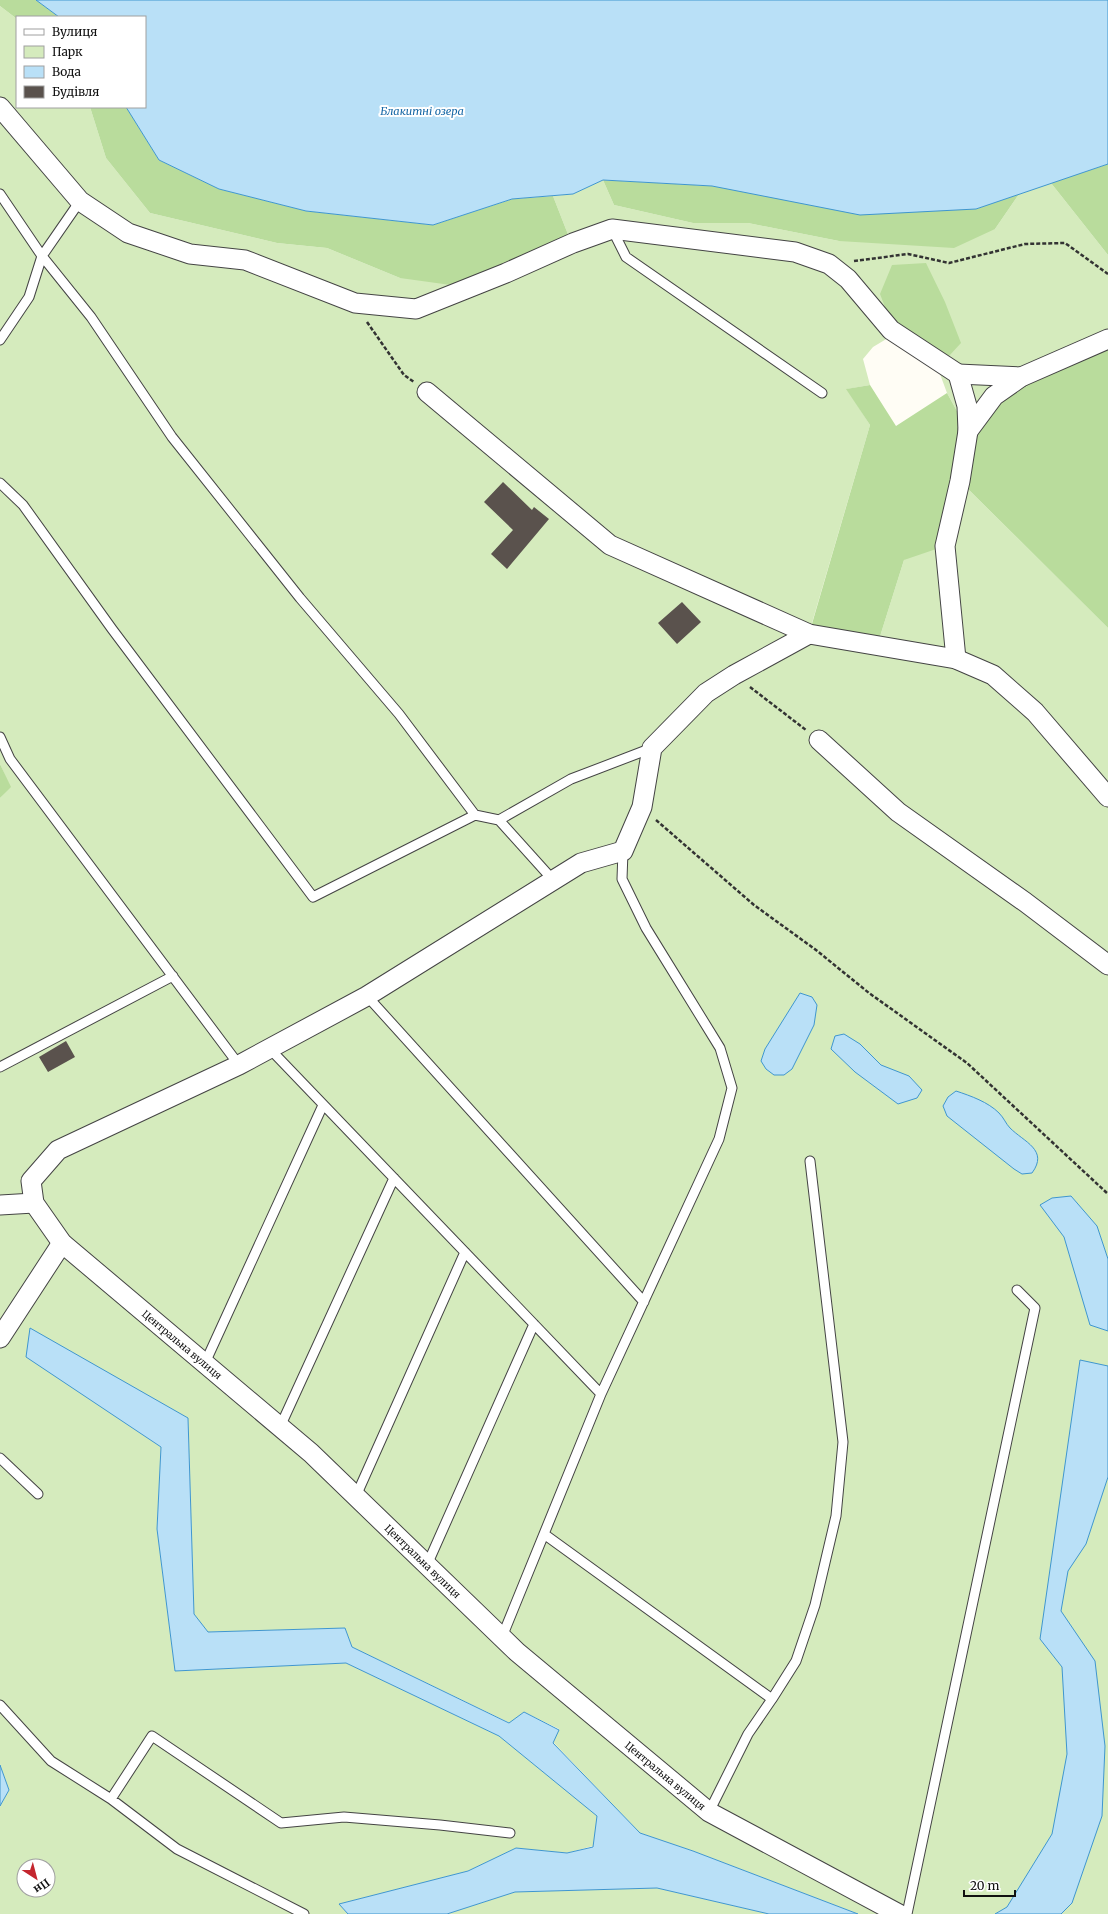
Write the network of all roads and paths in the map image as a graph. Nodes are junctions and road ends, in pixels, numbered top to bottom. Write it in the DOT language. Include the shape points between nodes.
graph roads {
  1 [pos="0,108"];
  2 [pos="0,194"];
  3 [pos="80,201"];
  4 [pos="612,229"];
  5 [pos="42,256"];
  6 [pos="829,264"];
  7 [pos="1108,274"];
  8 [pos="355,304"];
  9 [pos="1108,339"];
  10 [pos="0,340"];
  11 [pos="958,374"];
  12 [pos="1021,377"];
  13 [pos="427,392"];
  14 [pos="822,393"];
  15 [pos="968,431"];
  16 [pos="0,483"];
  17 [pos="809,634"];
  18 [pos="956,659"];
  19 [pos="734,675"];
  20 [pos="0,737"];
  21 [pos="819,740"];
  22 [pos="652,748"];
  23 [pos="1108,797"];
  24 [pos="642,807"];
  25 [pos="475,814"];
  26 [pos="499,820"];
  27 [pos="623,851"];
  28 [pos="553,880"];
  29 [pos="1108,965"];
  30 [pos="173,976"];
  31 [pos="367,996"];
  32 [pos="269,1048"];
  33 [pos="239,1065"];
  34 [pos="0,1067"];
  35 [pos="324,1105"];
  36 [pos="810,1161"];
  37 [pos="394,1178"];
  38 [pos="1108,1194"];
  39 [pos="34,1203"];
  40 [pos="0,1205"];
  41 [pos="62,1243"];
  42 [pos="465,1252"];
  43 [pos="1017,1290"];
  44 [pos="644,1302"];
  45 [pos="534,1324"];
  46 [pos="0,1338"];
  47 [pos="205,1363"];
  48 [pos="602,1394"];
  49 [pos="280,1427"];
  50 [pos="0,1458"];
  51 [pos="38,1494"];
  52 [pos="356,1496"];
  53 [pos="544,1534"];
  54 [pos="427,1565"];
  55 [pos="502,1637"];
  56 [pos="772,1699"];
  57 [pos="0,1705"];
  58 [pos="111,1799"];
  59 [pos="710,1812"];
  60 [pos="510,1833"];
  61 [pos="304,1914"];
  62 [pos="899,1914"];
  63 [pos="907,1914"];
  1 -- 3 [label="street"];
  2 -- 5 [label="lane"];
  3 -- 5 [label="lane"];
  3 -- 8 [label="street" via="128,233 190,254 244,260"];
  4 -- 6 [label="street" via="795,252"];
  4 -- 8 [label="street" via="416,308"];
  4 -- 14 [label="lane" via="626,257"];
  5 -- 10 [label="lane" via="29,298"];
  5 -- 25 [label="lane" via="91,317 172,437 300,598 399,714"];
  6 -- 7 [label="path" via="908,254 949,263 1025,244 1065,243"];
  6 -- 11 [label="street" via="848,279 891,330"];
  8 -- 13 [label="path" via="404,375"];
  9 -- 12 [label="street"];
  11 -- 12 [label="street"];
  11 -- 15 [label="street" via="967,406"];
  12 -- 15 [label="street" via="994,396"];
  13 -- 17 [label="street" via="610,545"];
  15 -- 18 [label="street" via="945,546"];
  16 -- 25 [label="lane" via="23,504 117,635 313,897"];
  17 -- 18 [label="street"];
  17 -- 19 [label="street"];
  18 -- 23 [label="street" via="993,675 1035,712"];
  19 -- 21 [label="path"];
  19 -- 22 [label="street" via="706,693"];
  20 -- 30 [label="lane" via="10,759"];
  21 -- 29 [label="street" via="898,812 1025,902"];
  22 -- 24 [label="street"];
  22 -- 26 [label="lane" via="571,779"];
  24 -- 27 [label="street"];
  24 -- 38 [label="path" via="754,905 869,993 967,1062"];
  25 -- 26 [label="lane"];
  26 -- 28 [label="lane"];
  27 -- 28 [label="street" via="581,863"];
  27 -- 44 [label="lane" via="622,879 646,928 720,1048 732,1088 719,1139"];
  28 -- 31 [label="street"];
  30 -- 33 [label="lane"];
  30 -- 34 [label="lane"];
  31 -- 32 [label="street"];
  31 -- 44 [label="lane"];
  32 -- 33 [label="street"];
  32 -- 35 [label="lane"];
  33 -- 39 [label="street" via="58,1150 31,1181"];
  35 -- 37 [label="lane"];
  35 -- 47 [label="lane"];
  36 -- 56 [label="lane" via="843,1442 836,1516 815,1605 796,1661"];
  37 -- 42 [label="lane"];
  37 -- 49 [label="lane"];
  39 -- 40 [label="street"];
  39 -- 41 [label="street, Центральна вулиця"];
  41 -- 46 [label="street"];
  41 -- 47 [label="street, Центральна вулиця"];
  42 -- 45 [label="lane"];
  42 -- 52 [label="lane"];
  43 -- 63 [label="lane" via="1036,1308"];
  44 -- 48 [label="lane"];
  45 -- 48 [label="lane"];
  45 -- 54 [label="lane"];
  47 -- 49 [label="street, Центральна вулиця"];
  48 -- 53 [label="lane"];
  49 -- 52 [label="street, Центральна вулиця"];
  50 -- 51 [label="lane"];
  52 -- 54 [label="street, Центральна вулиця"];
  53 -- 55 [label="lane"];
  53 -- 56 [label="lane"];
  54 -- 55 [label="street, Центральна вулиця"];
  55 -- 59 [label="street, Центральна вулиця"];
  56 -- 59 [label="lane" via="748,1734"];
  57 -- 58 [label="lane" via="51,1761"];
  58 -- 60 [label="lane" via="152,1736 281,1824 344,1817"];
  58 -- 61 [label="lane" via="177,1849"];
  59 -- 62 [label="street, Центральна вулиця"];
}
